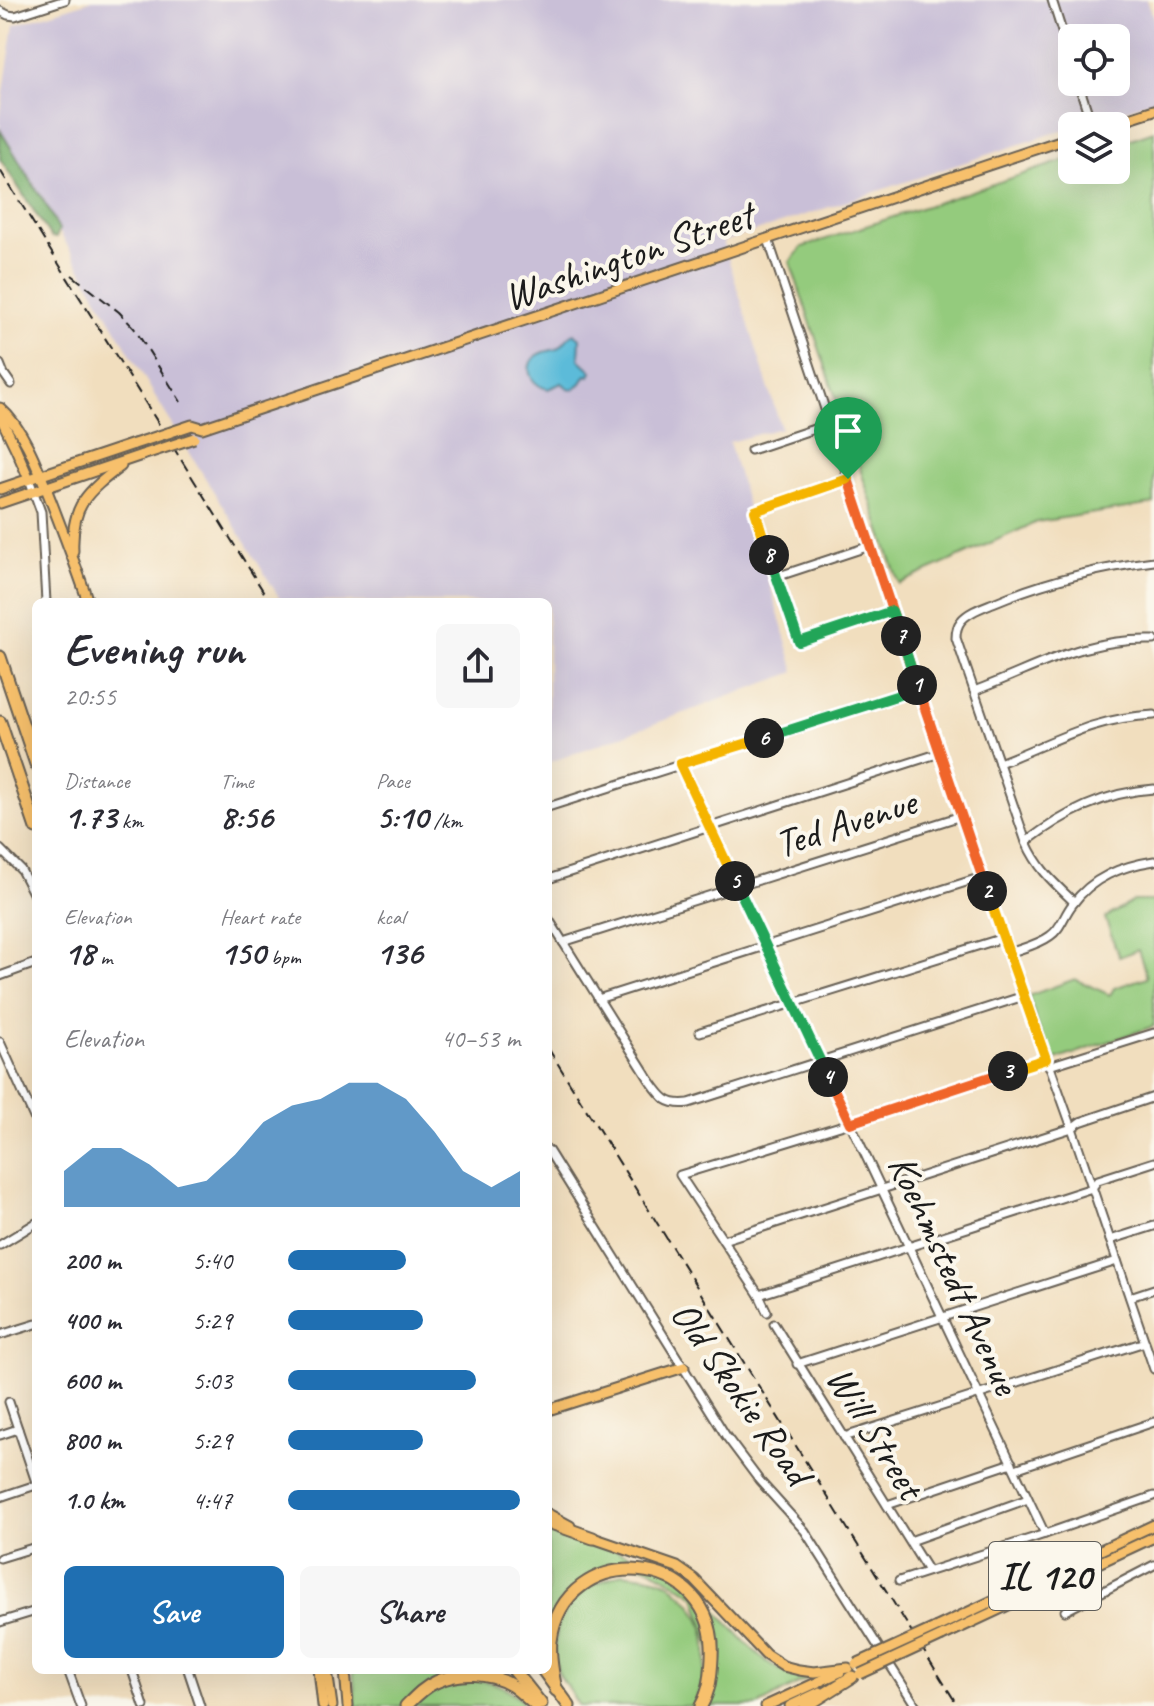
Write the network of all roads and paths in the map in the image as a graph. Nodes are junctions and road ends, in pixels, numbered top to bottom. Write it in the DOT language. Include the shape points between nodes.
graph roads {
  1 [pos="65,0"];
  2 [pos="1052,0"];
  3 [pos="2,12"];
  4 [pos="1060,24"];
  5 [pos="1154,110"];
  6 [pos="1130,118"];
  7 [pos="1058,142"];
  8 [pos="768,239"];
  9 [pos="0,364"];
  10 [pos="11,384"];
  11 [pos="0,408"];
  12 [pos="0,416"];
  13 [pos="829,424"];
  14 [pos="202,428"];
  15 [pos="751,450"];
  16 [pos="130,459"];
  17 [pos="41,475"];
  18 [pos="29,479"];
  19 [pos="848,479"];
  20 [pos="45,487"];
  21 [pos="0,489"];
  22 [pos="33,491"];
  23 [pos="0,503"];
  24 [pos="870,546"];
  25 [pos="74,559"];
  26 [pos="1154,561"];
  27 [pos="776,577"];
  28 [pos="46,598"];
  29 [pos="87,598"];
  30 [pos="892,611"];
  31 [pos="1154,640"];
  32 [pos="0,657"];
  33 [pos="918,689"];
  34 [pos="974,691"];
  35 [pos="1154,715"];
  36 [pos="0,722"];
  37 [pos="32,752"];
  38 [pos="940,753"];
  39 [pos="999,763"];
  40 [pos="680,764"];
  41 [pos="1154,789"];
  42 [pos="552,806"];
  43 [pos="32,816"];
  44 [pos="961,816"];
  45 [pos="710,827"];
  46 [pos="1026,842"];
  47 [pos="0,849"];
  48 [pos="1154,861"];
  49 [pos="982,877"];
  50 [pos="552,878"];
  51 [pos="738,887"];
  52 [pos="32,891"];
  53 [pos="1074,902"];
  54 [pos="552,924"];
  55 [pos="1003,938"];
  56 [pos="563,942"];
  57 [pos="766,946"];
  58 [pos="1009,953"];
  59 [pos="32,964"];
  60 [pos="0,976"];
  61 [pos="1024,996"];
  62 [pos="598,999"];
  63 [pos="793,1003"];
  64 [pos="700,1032"];
  65 [pos="1154,1033"];
  66 [pos="1,1047"];
  67 [pos="821,1061"];
  68 [pos="1047,1062"];
  69 [pos="1154,1097"];
  70 [pos="32,1113"];
  71 [pos="850,1123"];
  72 [pos="1072,1128"];
  73 [pos="552,1156"];
  74 [pos="1154,1162"];
  75 [pos="1092,1188"];
  76 [pos="882,1189"];
  77 [pos="32,1225"];
  78 [pos="1154,1226"];
  79 [pos="723,1240"];
  80 [pos="1110,1240"];
  81 [pos="0,1245"];
  82 [pos="909,1247"];
  83 [pos="1117,1261"];
  84 [pos="1154,1289"];
  85 [pos="759,1295"];
  86 [pos="1130,1297"];
  87 [pos="767,1312"];
  88 [pos="942,1317"];
  89 [pos="774,1324"];
  90 [pos="32,1325"];
  91 [pos="0,1335"];
  92 [pos="1145,1342"];
  93 [pos="1152,1355"];
  94 [pos="797,1364"];
  95 [pos="684,1367"];
  96 [pos="1154,1369"];
  97 [pos="979,1394"];
  98 [pos="9,1402"];
  99 [pos="552,1409"];
  100 [pos="1154,1422"];
  101 [pos="18,1429"];
  102 [pos="0,1435"];
  103 [pos="844,1437"];
  104 [pos="1013,1466"];
  105 [pos="32,1472"];
  106 [pos="32,1485"];
  107 [pos="1154,1496"];
  108 [pos="0,1497"];
  109 [pos="1028,1499"];
  110 [pos="887,1505"];
  111 [pos="552,1516"];
  112 [pos="552,1523"];
  113 [pos="1154,1525"];
  114 [pos="1045,1534"];
  115 [pos="1154,1537"];
  116 [pos="593,1538"];
  117 [pos="910,1541"];
  118 [pos="32,1548"];
  119 [pos="0,1558"];
  120 [pos="1154,1565"];
  121 [pos="928,1571"];
  122 [pos="899,1581"];
  123 [pos="1065,1611"];
  124 [pos="32,1612"];
  125 [pos="0,1622"];
  126 [pos="939,1631"];
  127 [pos="552,1638"];
  128 [pos="552,1666"];
  129 [pos="854,1671"];
  130 [pos="69,1674"];
  131 [pos="133,1674"];
  132 [pos="189,1674"];
  133 [pos="319,1674"];
  134 [pos="328,1674"];
  135 [pos="345,1674"];
  136 [pos="517,1674"];
  137 [pos="546,1674"];
  138 [pos="556,1690"];
  139 [pos="81,1706"];
  140 [pos="144,1706"];
  141 [pos="200,1706"];
  142 [pos="323,1706"];
  143 [pos="332,1706"];
  144 [pos="348,1706"];
  145 [pos="406,1706"];
  146 [pos="536,1706"];
  147 [pos="542,1706"];
  148 [pos="569,1706"];
  149 [pos="701,1706"];
  150 [pos="766,1706"];
  151 [pos="790,1706"];
  152 [pos="806,1706"];
  153 [pos="916,1706"];
  1 -- 3 [label="street" via="15,16"];
  2 -- 4 [label="street"];
  5 -- 6 [label="main road"];
  7 -- 8 [label="main road, Washington Street"];
  8 -- 13 [label="street"];
  8 -- 14 [label="main road, Washington Street"];
  9 -- 10 [label="street"];
  11 -- 17 [label="main road"];
  12 -- 18 [label="main road"];
  13 -- 15 [label="street"];
  13 -- 19 [label="street"];
  14 -- 16 [label="main road, bridge" via="194,438"];
  14 -- 17 [label="main road, Washington Street, bridge" via="192,425"];
  16 -- 20 [label="main road"];
  16 -- 25 [label="main road" via="82,501 73,527"];
  17 -- 18 [label="main road, Washington Street"];
  17 -- 20 [label="main road"];
  18 -- 21 [label="main road, Washington Street"];
  18 -- 22 [label="street"];
  19 -- 24 [label="street"];
  19 -- 27 [label="street" via="755,511"];
  20 -- 22 [label="main road"];
  20 -- 25 [label="main road"];
  22 -- 23 [label="main road"];
  22 -- 28 [label="street" via="41,512"];
  24 -- 27 [label="street"];
  24 -- 30 [label="street"];
  25 -- 29 [label="main road"];
  26 -- 34 [label="street" via="1042,584 965,617 956,638"];
  27 -- 30 [label="street" via="799,642"];
  30 -- 33 [label="street"];
  31 -- 34 [label="street" via="1072,651"];
  32 -- 37 [label="highway"];
  33 -- 38 [label="street"];
  33 -- 40 [label="street"];
  34 -- 39 [label="street"];
  35 -- 39 [label="street" via="1087,726"];
  36 -- 43 [label="highway"];
  38 -- 44 [label="street"];
  38 -- 45 [label="street"];
  39 -- 46 [label="street"];
  40 -- 42 [label="street"];
  40 -- 45 [label="street, Koehmstedt Avenue"];
  41 -- 46 [label="street" via="1081,807"];
  44 -- 49 [label="street"];
  44 -- 51 [label="street, Ted Avenue"];
  45 -- 50 [label="street"];
  45 -- 51 [label="street, Koehmstedt Avenue"];
  46 -- 53 [label="street" via="1043,874"];
  47 -- 52 [label="street" via="21,870"];
  48 -- 53 [label="street" via="1104,876"];
  49 -- 55 [label="street"];
  49 -- 57 [label="street"];
  51 -- 56 [label="street, Ted Avenue"];
  51 -- 57 [label="street, Koehmstedt Avenue"];
  53 -- 58 [label="street" via="1049,937"];
  54 -- 56 [label="street"];
  55 -- 58 [label="street"];
  55 -- 63 [label="street"];
  56 -- 62 [label="street"];
  57 -- 62 [label="street"];
  57 -- 63 [label="street, Koehmstedt Avenue"];
  58 -- 61 [label="street"];
  59 -- 60 [label="street"];
  61 -- 67 [label="street"];
  61 -- 68 [label="street"];
  62 -- 67 [label="street" via="659,1093 676,1105"];
  63 -- 64 [label="street"];
  63 -- 67 [label="street, Koehmstedt Avenue"];
  65 -- 68 [label="street"];
  66 -- 70 [label="street"];
  67 -- 71 [label="street, Koehmstedt Avenue"];
  68 -- 71 [label="street"];
  68 -- 72 [label="street"];
  69 -- 72 [label="street"];
  71 -- 76 [label="street, Koehmstedt Avenue"];
  71 -- 79 [label="street" via="680,1175"];
  72 -- 75 [label="street"];
  72 -- 76 [label="street"];
  73 -- 95 [label="street, Old Skokie Road"];
  74 -- 75 [label="street" via="1098,1180"];
  75 -- 80 [label="street"];
  75 -- 82 [label="street"];
  76 -- 79 [label="street"];
  76 -- 82 [label="street, Koehmstedt Avenue"];
  77 -- 81 [label="street"];
  78 -- 80 [label="street"];
  79 -- 85 [label="street"];
  80 -- 83 [label="street"];
  82 -- 85 [label="street"];
  82 -- 88 [label="street, Koehmstedt Avenue"];
  83 -- 86 [label="street"];
  83 -- 88 [label="street"];
  84 -- 86 [label="street"];
  85 -- 87 [label="street"];
  86 -- 92 [label="street"];
  88 -- 94 [label="street"];
  88 -- 97 [label="street, Koehmstedt Avenue"];
  89 -- 94 [label="street, Will Street"];
  90 -- 91 [label="street"];
  92 -- 93 [label="street"];
  92 -- 97 [label="street"];
  93 -- 96 [label="street"];
  94 -- 103 [label="street, Will Street"];
  95 -- 99 [label="main road"];
  95 -- 153 [label="street, Old Skokie Road" via="735,1448 805,1531"];
  97 -- 103 [label="street"];
  97 -- 104 [label="street, Koehmstedt Avenue"];
  98 -- 101 [label="street"];
  100 -- 104 [label="street"];
  101 -- 102 [label="street"];
  101 -- 105 [label="street"];
  103 -- 110 [label="street, Will Street"];
  104 -- 109 [label="street, Koehmstedt Avenue"];
  104 -- 110 [label="street"];
  106 -- 108 [label="street"];
  107 -- 114 [label="street"];
  109 -- 114 [label="street, Koehmstedt Avenue"];
  109 -- 117 [label="street"];
  110 -- 117 [label="street, Will Street"];
  111 -- 116 [label="main road"];
  112 -- 116 [label="highway"];
  113 -- 126 [label="main road, IL 120"];
  114 -- 121 [label="street"];
  115 -- 126 [label="main road, IL 120"];
  116 -- 129 [label="main road" via="677,1567 783,1666"];
  117 -- 121 [label="street, Will Street"];
  118 -- 119 [label="street"];
  120 -- 123 [label="street"];
  121 -- 122 [label="street"];
  124 -- 125 [label="street"];
  126 -- 129 [label="main road, IL 120, bridge"];
  127 -- 149 [label="highway" via="568,1600 599,1576 641,1569 668,1577 692,1596 713,1645 711,1683"];
  128 -- 138 [label="highway"];
  129 -- 150 [label="main road, IL 120"];
  129 -- 151 [label="main road, IL 120"];
  129 -- 152 [label="highway"];
  130 -- 139 [label="street"];
  131 -- 140 [label="street"];
  132 -- 141 [label="street"];
  133 -- 142 [label="main road"];
  134 -- 143 [label="main road"];
  135 -- 144 [label="main road"];
  136 -- 147 [label="highway"];
  137 -- 138 [label="highway"];
  138 -- 148 [label="highway"];
  145 -- 146 [label="highway" via="435,1682 460,1674 509,1684"];
}
